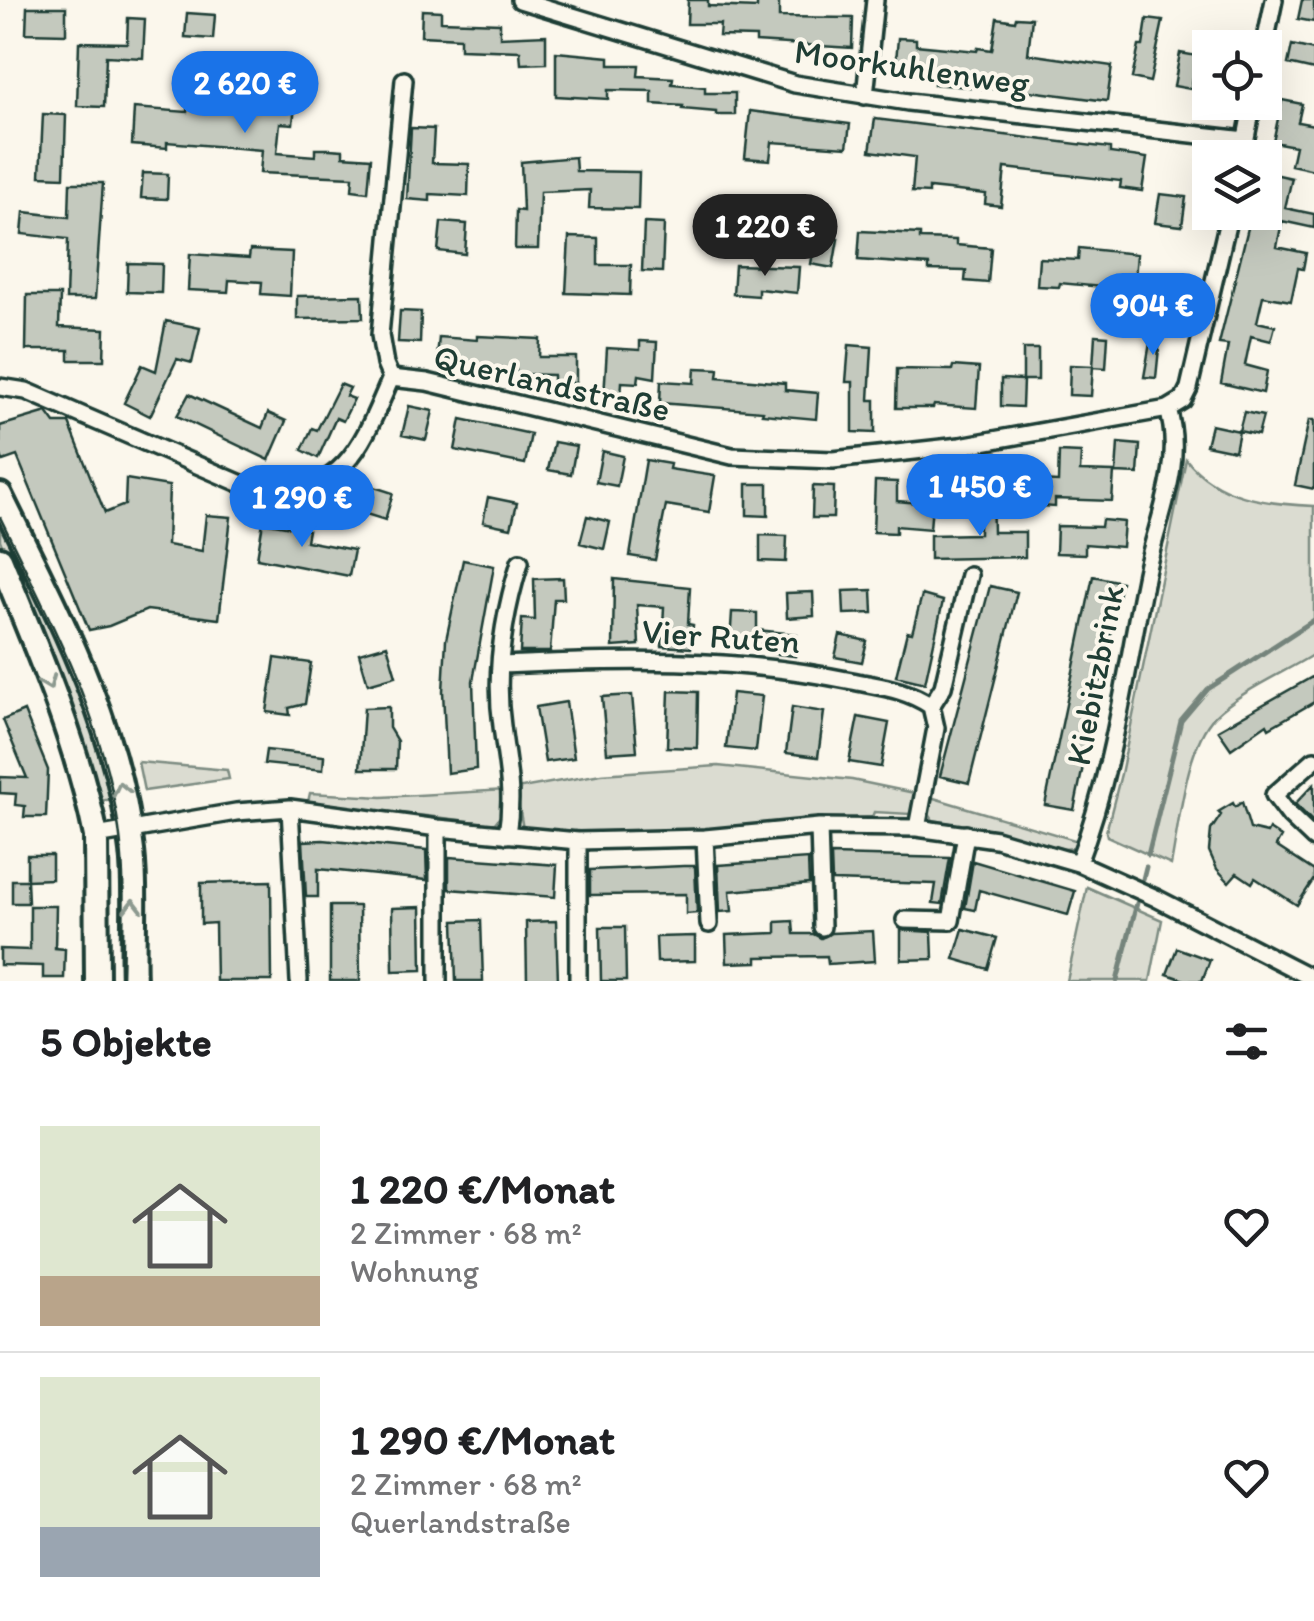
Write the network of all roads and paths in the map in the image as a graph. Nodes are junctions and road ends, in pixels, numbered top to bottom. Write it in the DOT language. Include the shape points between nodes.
graph roads {
  1 [pos="520,0"];
  2 [pos="874,0"];
  3 [pos="1274,0"];
  4 [pos="1268,30"];
  5 [pos="404,80"];
  6 [pos="865,96"];
  7 [pos="1250,120"];
  8 [pos="1246,140"];
  9 [pos="1226,230"];
  10 [pos="391,378"];
  11 [pos="0,387"];
  12 [pos="1168,409"];
  13 [pos="0,495"];
  14 [pos="0,559"];
  15 [pos="520,562"];
  16 [pos="969,575"];
  17 [pos="501,665"];
  18 [pos="931,706"];
  19 [pos="1314,760"];
  20 [pos="290,808"];
  21 [pos="820,826"];
  22 [pos="438,828"];
  23 [pos="917,828"];
  24 [pos="130,831"];
  25 [pos="966,834"];
  26 [pos="507,835"];
  27 [pos="96,836"];
  28 [pos="705,838"];
  29 [pos="1314,839"];
  30 [pos="578,842"];
  31 [pos="1078,863"];
  32 [pos="905,920"];
  33 [pos="709,924"];
  34 [pos="822,927"];
  35 [pos="1308,979"];
  36 [pos="97,981"];
  37 [pos="134,981"];
  38 [pos="300,981"];
  39 [pos="438,981"];
  40 [pos="578,981"];
  1 -- 6 [label="street, Moorkuhlenweg" via="795,84"];
  2 -- 6 [label="street"];
  3 -- 4 [label="street"];
  5 -- 10 [label="street" via="380,336"];
  6 -- 8 [label="street, Moorkuhlenweg"];
  7 -- 8 [label="street"];
  9 -- 12 [label="street" via="1189,388"];
  10 -- 11 [label="street, Querlandstraße" via="361,447 334,474 290,494 267,495 26,391"];
  10 -- 12 [label="street, Querlandstraße" via="732,456 832,460 960,446"];
  12 -- 31 [label="street, Kiebitzbrink" via="1176,448 1109,768"];
  24 -- 13 [label="main road, one-way" via="95,695"];
  14 -- 27 [label="main road, one-way" via="66,727"];
  15 -- 17 [label="street" via="504,612"];
  16 -- 18 [label="street" via="943,687"];
  17 -- 18 [label="street, Vier Ruten" via="668,659 769,667 910,692"];
  17 -- 26 [label="street" via="501,723 512,776"];
  18 -- 23 [label="street" via="936,728"];
  19 -- 29 [label="street" via="1274,794"];
  20 -- 22 [label="street"];
  20 -- 24 [label="street"];
  20 -- 38 [label="street"];
  21 -- 23 [label="street"];
  21 -- 28 [label="street"];
  21 -- 34 [label="street"];
  22 -- 26 [label="street"];
  22 -- 39 [label="street"];
  23 -- 25 [label="street"];
  24 -- 27 [label="street"];
  37 -- 24 [label="main road, one-way"];
  25 -- 31 [label="street"];
  25 -- 32 [label="street" via="951,921"];
  26 -- 30 [label="street"];
  27 -- 36 [label="main road"];
  28 -- 30 [label="street"];
  28 -- 33 [label="street"];
  30 -- 40 [label="street"];
  31 -- 35 [label="street"];
}
